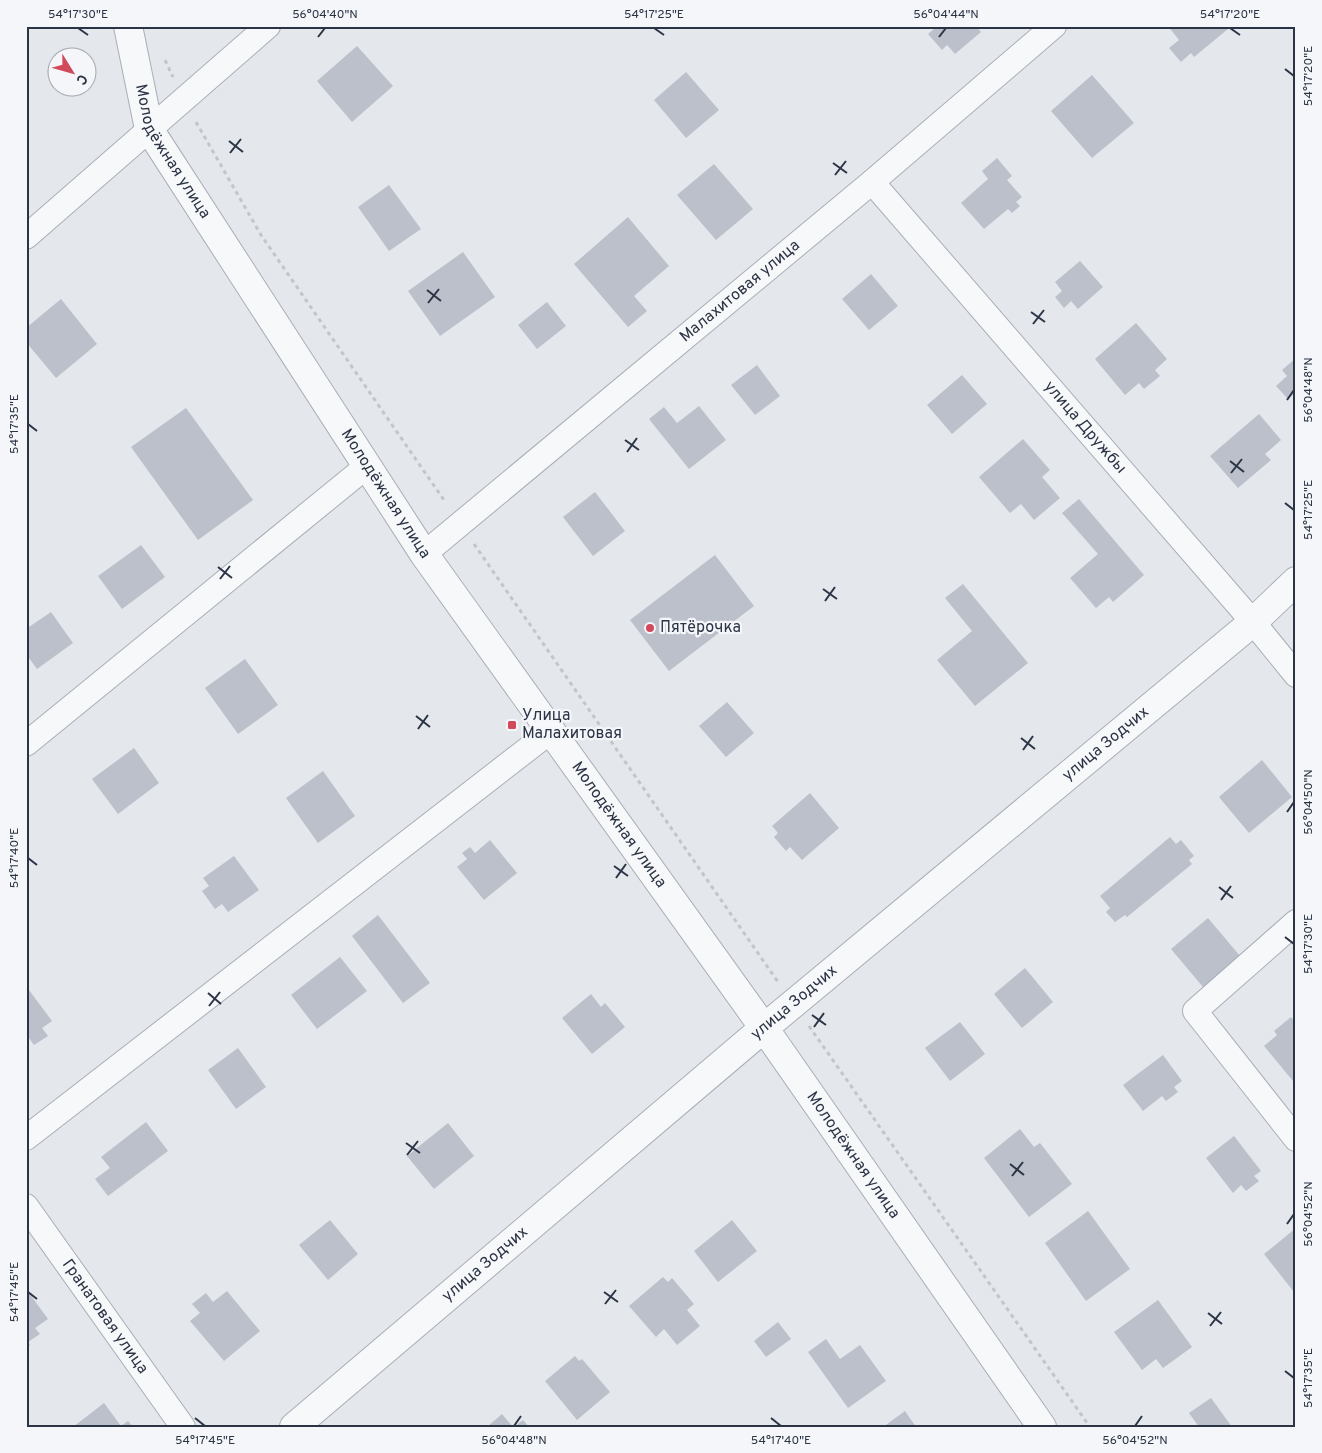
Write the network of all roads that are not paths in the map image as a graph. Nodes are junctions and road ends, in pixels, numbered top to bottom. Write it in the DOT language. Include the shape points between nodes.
graph roads {
  1 [pos="128,26"];
  2 [pos="268,26"];
  3 [pos="1054,26"];
  4 [pos="149,129"];
  5 [pos="872,182"];
  6 [pos="26,237"];
  7 [pos="367,466"];
  8 [pos="424,554"];
  9 [pos="1296,581"];
  10 [pos="1252,622"];
  11 [pos="1296,675"];
  12 [pos="551,730"];
  13 [pos="26,744"];
  14 [pos="1296,922"];
  15 [pos="764,1028"];
  16 [pos="26,1138"];
  17 [pos="1296,1139"];
  18 [pos="26,1206"];
  19 [pos="183,1427"];
  20 [pos="294,1427"];
  21 [pos="1042,1427"];
  1 -- 4 [label="street, Молодёжная улица"];
  2 -- 4 [label="street"];
  3 -- 5 [label="street, Малахитовая улица"];
  4 -- 6 [label="street"];
  4 -- 7 [label="street, Молодёжная улица"];
  5 -- 8 [label="street, Малахитовая улица"];
  5 -- 10 [label="street, улица Дружбы"];
  7 -- 8 [label="street, Молодёжная улица"];
  7 -- 13 [label="street"];
  8 -- 12 [label="street, Молодёжная улица"];
  9 -- 10 [label="street, улица Зодчих"];
  10 -- 11 [label="street, улица Дружбы"];
  10 -- 15 [label="street, улица Зодчих"];
  12 -- 15 [label="street, Молодёжная улица"];
  12 -- 16 [label="street"];
  14 -- 17 [label="street" via="1195,1011"];
  15 -- 20 [label="street, улица Зодчих"];
  15 -- 21 [label="street, Молодёжная улица"];
  18 -- 19 [label="street, Гранатовая улица"];
}
